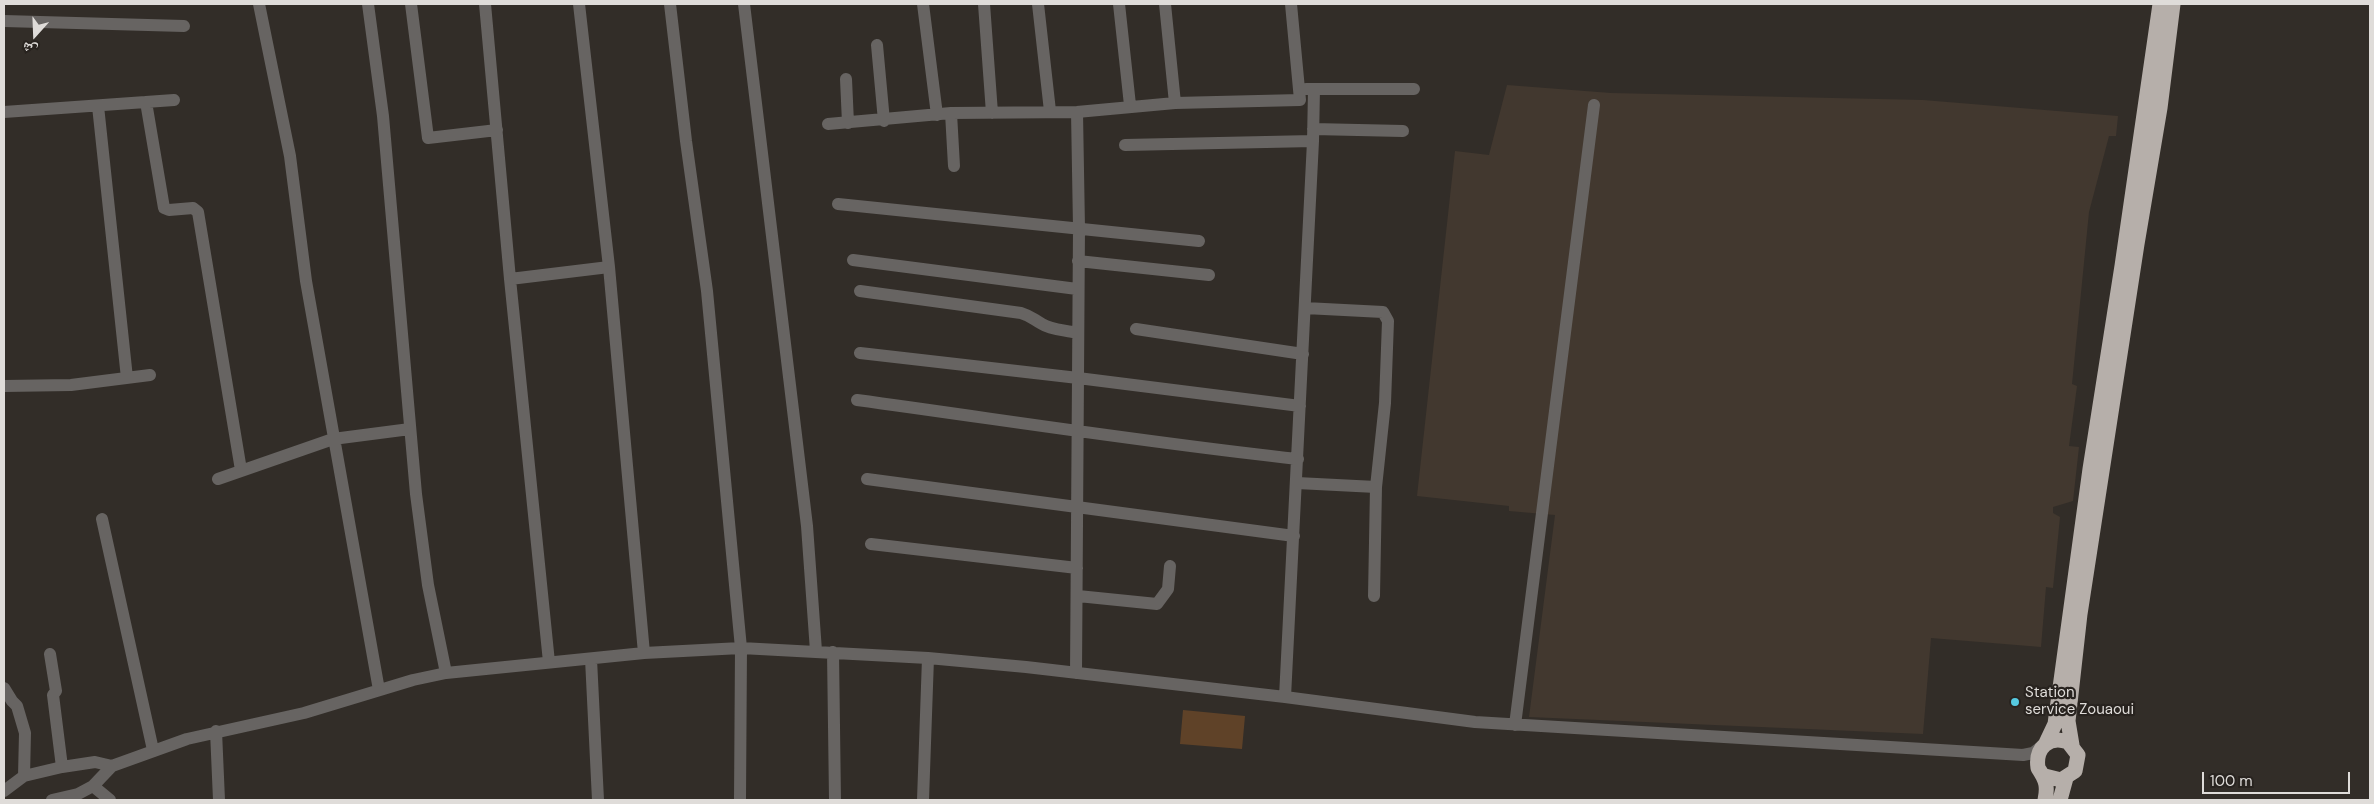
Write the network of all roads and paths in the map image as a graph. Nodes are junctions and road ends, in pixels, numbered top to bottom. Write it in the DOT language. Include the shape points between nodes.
graph roads {
  1 [pos="259,4"];
  2 [pos="368,4"];
  3 [pos="412,4"];
  4 [pos="484,4"];
  5 [pos="579,4"];
  6 [pos="670,4"];
  7 [pos="744,4"];
  8 [pos="923,4"];
  9 [pos="984,4"];
  10 [pos="1038,4"];
  11 [pos="1119,4"];
  12 [pos="1165,4"];
  13 [pos="1291,4"];
  14 [pos="2160,4"];
  15 [pos="2173,4"];
  16 [pos="4,21"];
  17 [pos="184,26"];
  18 [pos="877,45"];
  19 [pos="846,79"];
  20 [pos="1414,89"];
  21 [pos="1299,95"];
  22 [pos="1314,95"];
  23 [pos="174,100"];
  24 [pos="146,102"];
  25 [pos="1175,103"];
  26 [pos="1130,105"];
  27 [pos="1594,105"];
  28 [pos="98,106"];
  29 [pos="1050,111"];
  30 [pos="4,112"];
  31 [pos="1077,112"];
  32 [pos="951,113"];
  33 [pos="992,113"];
  34 [pos="937,115"];
  35 [pos="884,120"];
  36 [pos="848,123"];
  37 [pos="828,124"];
  38 [pos="497,130"];
  39 [pos="1404,131"];
  40 [pos="1313,135"];
  41 [pos="1125,145"];
  42 [pos="954,166"];
  43 [pos="838,204"];
  44 [pos="1079,228"];
  45 [pos="1199,241"];
  46 [pos="852,260"];
  47 [pos="1078,261"];
  48 [pos="609,266"];
  49 [pos="1209,275"];
  50 [pos="510,279"];
  51 [pos="1077,289"];
  52 [pos="860,292"];
  53 [pos="1305,308"];
  54 [pos="1136,328"];
  55 [pos="1077,332"];
  56 [pos="860,353"];
  57 [pos="1303,354"];
  58 [pos="150,375"];
  59 [pos="127,378"];
  60 [pos="1078,378"];
  61 [pos="4,386"];
  62 [pos="857,400"];
  63 [pos="1300,406"];
  64 [pos="410,430"];
  65 [pos="1078,430"];
  66 [pos="333,439"];
  67 [pos="1298,459"];
  68 [pos="241,470"];
  69 [pos="218,478"];
  70 [pos="867,479"];
  71 [pos="1297,483"];
  72 [pos="1376,487"];
  73 [pos="1077,507"];
  74 [pos="102,519"];
  75 [pos="1294,536"];
  76 [pos="871,544"];
  77 [pos="1170,566"];
  78 [pos="1077,568"];
  79 [pos="1078,596"];
  80 [pos="1374,596"];
  81 [pos="741,648"];
  82 [pos="816,651"];
  83 [pos="644,652"];
  84 [pos="834,652"];
  85 [pos="50,654"];
  86 [pos="928,658"];
  87 [pos="591,659"];
  88 [pos="549,662"];
  89 [pos="446,673"];
  90 [pos="1076,674"];
  91 [pos="4,688"];
  92 [pos="379,690"];
  93 [pos="1285,697"];
  94 [pos="1514,725"];
  95 [pos="216,731"];
  96 [pos="2044,745"];
  97 [pos="2072,745"];
  98 [pos="153,750"];
  99 [pos="2023,756"];
  100 [pos="112,766"];
  101 [pos="62,767"];
  102 [pos="2042,772"];
  103 [pos="24,776"];
  104 [pos="2066,778"];
  105 [pos="93,786"];
  106 [pos="4,791"];
  107 [pos="52,800"];
  108 [pos="110,800"];
  109 [pos="218,800"];
  110 [pos="598,800"];
  111 [pos="740,800"];
  112 [pos="835,800"];
  113 [pos="923,800"];
  114 [pos="2045,800"];
  115 [pos="2060,800"];
  1 -- 66 [label="street" via="290,156 306,281"];
  2 -- 64 [label="street" via="384,116"];
  3 -- 38 [label="street" via="428,138"];
  4 -- 38 [label="street"];
  5 -- 48 [label="street"];
  6 -- 81 [label="street" via="708,291"];
  7 -- 82 [label="street" via="808,526"];
  8 -- 34 [label="street"];
  9 -- 33 [label="street"];
  10 -- 29 [label="street"];
  11 -- 26 [label="street"];
  12 -- 25 [label="street"];
  13 -- 21 [label="street"];
  14 -- 96 [label="highway" via="2055,724"];
  15 -- 97 [label="highway" via="2160,108 2080,614 2068,721"];
  16 -- 17 [label="street"];
  18 -- 35 [label="street"];
  19 -- 36 [label="street"];
  20 -- 22 [label="street"];
  21 -- 22 [label="street"];
  21 -- 25 [label="street"];
  22 -- 40 [label="street"];
  23 -- 24 [label="street"];
  24 -- 28 [label="street"];
  24 -- 68 [label="street" via="164,208 193,208 198,212"];
  25 -- 26 [label="street"];
  26 -- 31 [label="street"];
  27 -- 94 [label="street"];
  28 -- 30 [label="street"];
  28 -- 59 [label="street"];
  29 -- 31 [label="street"];
  29 -- 33 [label="street"];
  31 -- 44 [label="street"];
  32 -- 33 [label="street"];
  32 -- 34 [label="street"];
  32 -- 42 [label="street"];
  34 -- 35 [label="street"];
  35 -- 36 [label="street"];
  36 -- 37 [label="street"];
  38 -- 50 [label="street"];
  39 -- 40 [label="street"];
  40 -- 41 [label="street"];
  40 -- 53 [label="street"];
  43 -- 44 [label="street"];
  44 -- 45 [label="street"];
  44 -- 47 [label="street"];
  46 -- 51 [label="street"];
  47 -- 49 [label="street"];
  47 -- 51 [label="street"];
  48 -- 50 [label="street"];
  48 -- 83 [label="street"];
  50 -- 88 [label="street"];
  51 -- 55 [label="street"];
  52 -- 55 [label="street" via="1021,313 1035,317 1041,324"];
  53 -- 57 [label="street"];
  53 -- 72 [label="street" via="1383,312 1388,321 1385,403"];
  54 -- 57 [label="street"];
  55 -- 60 [label="street"];
  56 -- 60 [label="street"];
  57 -- 63 [label="street"];
  58 -- 59 [label="street"];
  59 -- 61 [label="street" via="71,385"];
  60 -- 63 [label="street"];
  60 -- 65 [label="street"];
  62 -- 65 [label="street"];
  63 -- 67 [label="street"];
  64 -- 66 [label="street"];
  64 -- 89 [label="street" via="428,585"];
  65 -- 67 [label="street"];
  65 -- 73 [label="street"];
  66 -- 68 [label="street"];
  66 -- 92 [label="street"];
  67 -- 71 [label="street"];
  68 -- 69 [label="street"];
  70 -- 73 [label="street"];
  71 -- 72 [label="street"];
  71 -- 75 [label="street"];
  72 -- 80 [label="street"];
  73 -- 75 [label="street"];
  73 -- 78 [label="street"];
  74 -- 98 [label="street"];
  75 -- 93 [label="street"];
  76 -- 78 [label="street"];
  77 -- 79 [label="street" via="1168,589 1157,604"];
  78 -- 79 [label="street"];
  79 -- 90 [label="street"];
  81 -- 82 [label="street"];
  81 -- 83 [label="street"];
  81 -- 111 [label="street"];
  82 -- 84 [label="street"];
  83 -- 87 [label="street"];
  84 -- 86 [label="street"];
  84 -- 112 [label="street"];
  85 -- 101 [label="street"];
  86 -- 90 [label="street"];
  86 -- 113 [label="street"];
  87 -- 88 [label="street"];
  87 -- 110 [label="street"];
  88 -- 89 [label="street"];
  89 -- 92 [label="street"];
  90 -- 93 [label="street"];
  91 -- 103 [label="street" via="18,706 25,733"];
  92 -- 95 [label="street" via="304,713"];
  93 -- 94 [label="street"];
  94 -- 99 [label="street"];
  95 -- 98 [label="street"];
  95 -- 109 [label="street"];
  96 -- 97 [label="highway" via="2057,739"];
  96 -- 99 [label="street"];
  96 -- 102 [label="highway" via="2037,756"];
  97 -- 104 [label="highway" via="2078,761 2075,771"];
  98 -- 100 [label="street"];
  99 -- 102 [label="street"];
  100 -- 101 [label="street" via="95,762"];
  100 -- 105 [label="street"];
  101 -- 103 [label="street"];
  102 -- 104 [label="highway" via="2056,780"];
  102 -- 114 [label="highway" via="2048,788"];
  103 -- 106 [label="street"];
  104 -- 115 [label="highway"];
  105 -- 107 [label="street" via="78,794"];
  105 -- 108 [label="street"];
}
